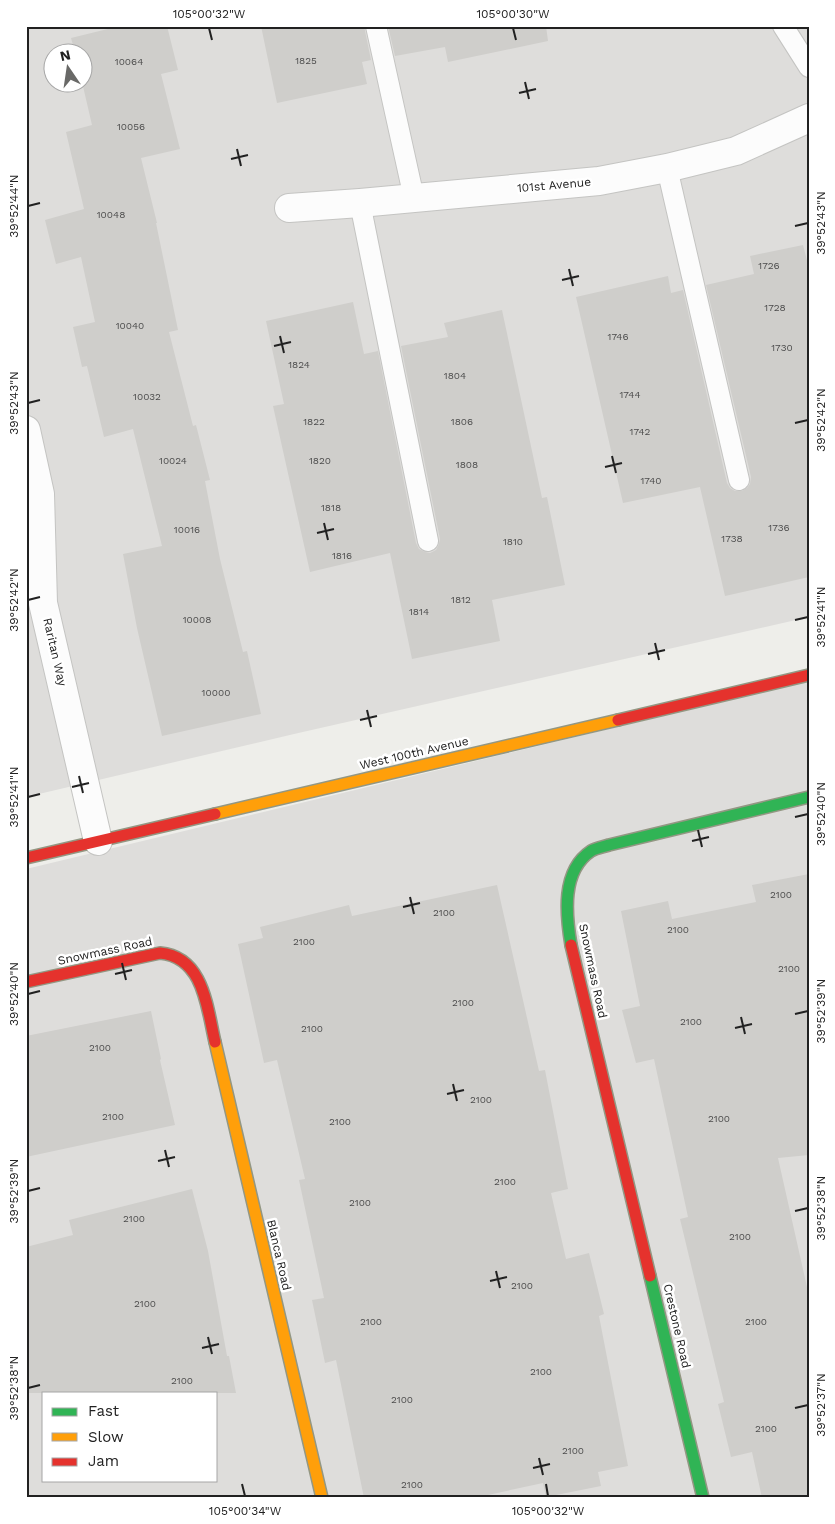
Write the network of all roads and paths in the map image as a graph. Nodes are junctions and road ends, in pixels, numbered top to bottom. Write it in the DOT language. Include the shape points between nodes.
graph roads {
  1 [pos="376,26"];
  2 [pos="782,26"];
  3 [pos="809,67"];
  4 [pos="809,118"];
  5 [pos="667,168"];
  6 [pos="414,198"];
  7 [pos="360,203"];
  8 [pos="289,208"];
  9 [pos="26,430"];
  10 [pos="739,480"];
  11 [pos="428,541"];
  12 [pos="35,604"];
  13 [pos="809,675"];
  14 [pos="809,797"];
  15 [pos="98,841"];
  16 [pos="26,858"];
  17 [pos="26,982"];
  18 [pos="210,1018"];
  19 [pos="623,1161"];
  20 [pos="322,1498"];
  21 [pos="704,1498"];
  1 -- 6 [label="lane"];
  2 -- 3 [label="lane"];
  4 -- 5 [label="street, 101st Avenue" via="736,151"];
  5 -- 6 [label="street, 101st Avenue" via="598,181"];
  5 -- 10 [label="lane"];
  6 -- 7 [label="street, 101st Avenue"];
  7 -- 8 [label="street, 101st Avenue"];
  7 -- 11 [label="lane"];
  9 -- 12 [label="street, Raritan Way" via="40,494"];
  12 -- 15 [label="street, Raritan Way"];
  13 -- 15 [label="street, West 100th Avenue"];
  14 -- 19 [label="street, Snowmass Road" via="609,845 590,851 577,865 569,887 567,909 571,943"];
  15 -- 16 [label="street, West 100th Avenue"];
  17 -- 18 [label="street, Snowmass Road" via="160,953 174,954 185,961 202,986"];
  18 -- 20 [label="street, Blanca Road"];
  19 -- 21 [label="street, Crestone Road"];
}
